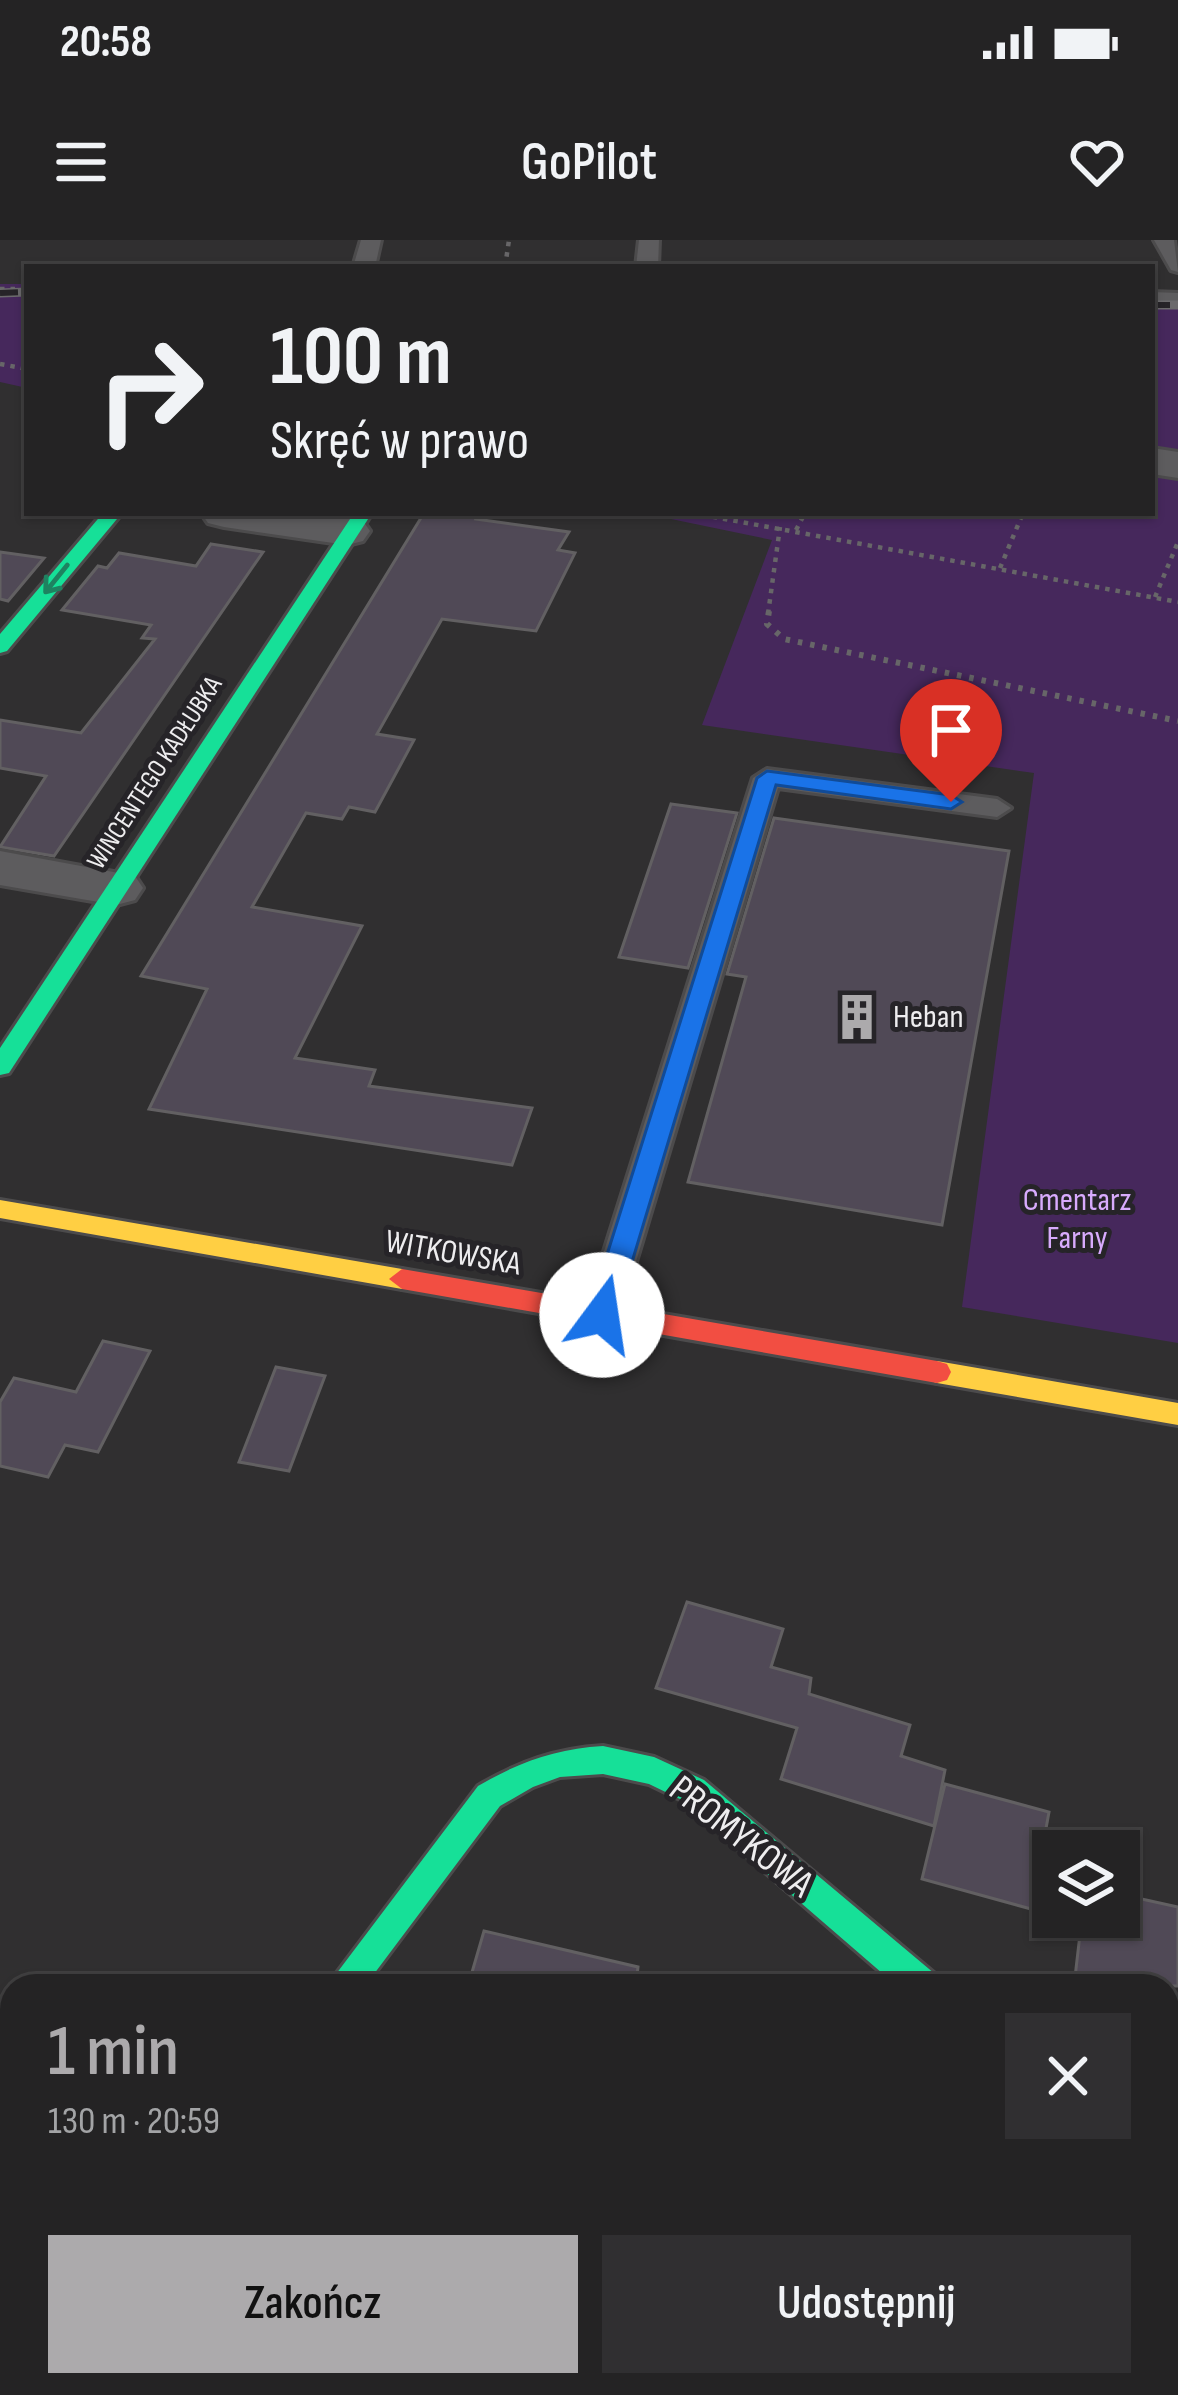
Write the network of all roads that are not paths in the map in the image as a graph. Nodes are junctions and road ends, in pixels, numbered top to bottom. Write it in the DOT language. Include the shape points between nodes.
graph roads {
  1 [pos="1164,240"];
  2 [pos="1178,266"];
  3 [pos="110,516"];
  4 [pos="268,516"];
  5 [pos="355,522"];
  6 [pos="0,647"];
  7 [pos="997,808"];
  8 [pos="0,868"];
  9 [pos="116,888"];
  10 [pos="0,1067"];
  11 [pos="0,1209"];
  12 [pos="602,1315"];
  13 [pos="1178,1414"];
  14 [pos="353,1974"];
  15 [pos="909,1974"];
  1 -- 2 [label="lane"];
  3 -- 6 [label="street, one-way"];
  4 -- 5 [label="street"];
  5 -- 9 [label="street, WINCENTEGO KADŁUBKA"];
  7 -- 12 [label="lane" via="767,778"];
  8 -- 9 [label="street"];
  9 -- 10 [label="street, WINCENTEGO KADŁUBKA"];
  11 -- 12 [label="street, WITKOWSKA"];
  12 -- 13 [label="street, WITKOWSKA"];
  14 -- 15 [label="street, PROMYKOWA" via="489,1796 560,1763 603,1760 693,1790"];
}
